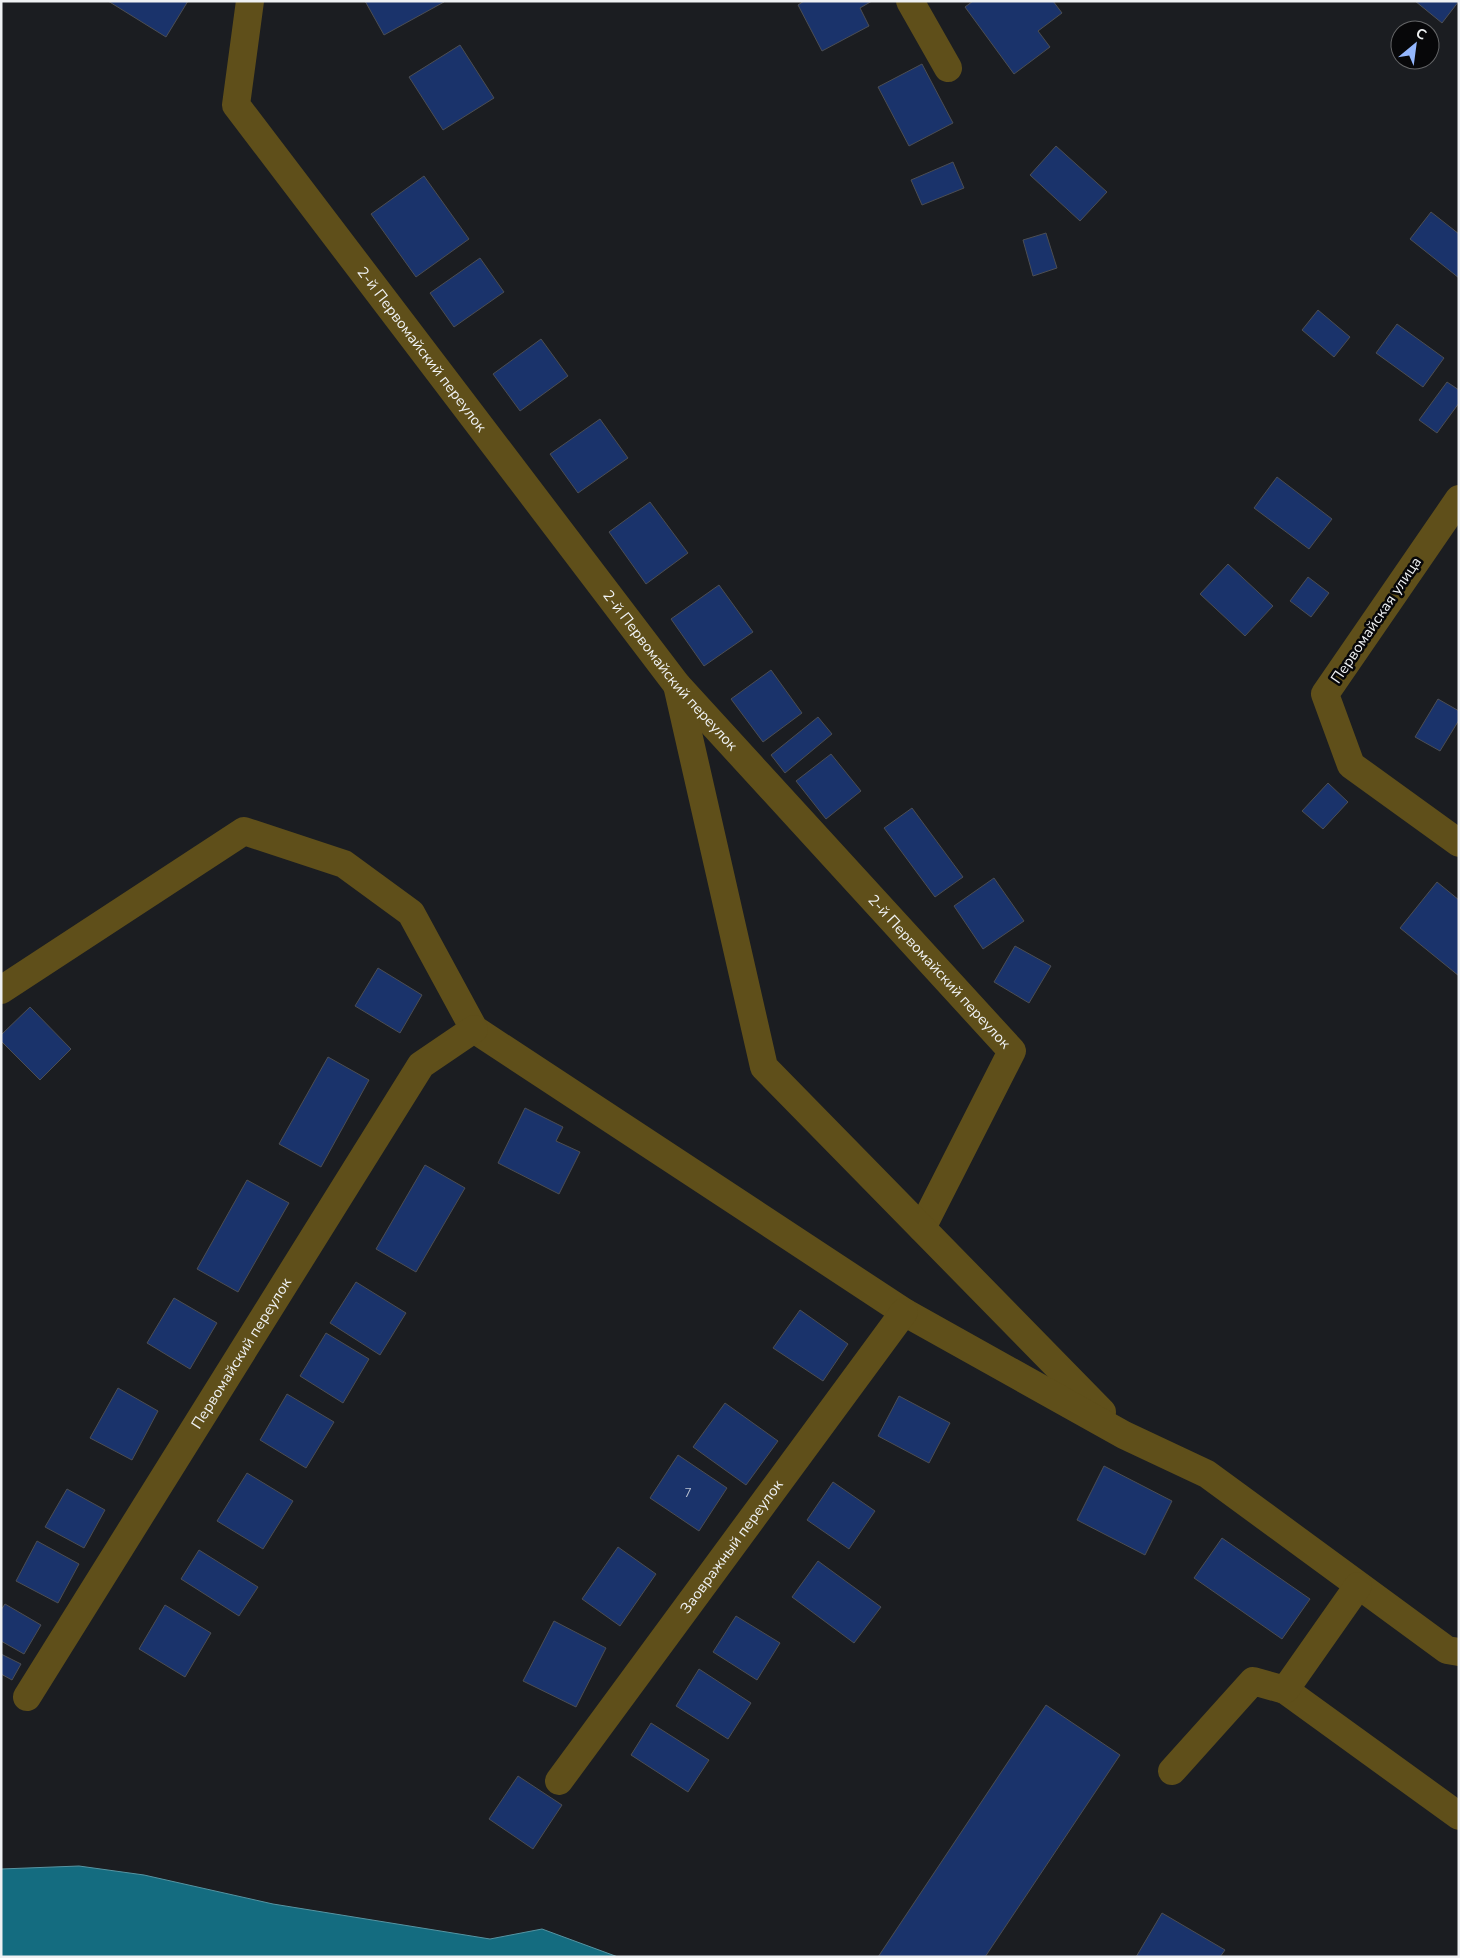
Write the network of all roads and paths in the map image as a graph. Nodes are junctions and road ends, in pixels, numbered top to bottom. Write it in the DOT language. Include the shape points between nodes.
graph roads {
  1 [pos="250,1"];
  2 [pos="910,1"];
  3 [pos="948,68"];
  4 [pos="1459,499"];
  5 [pos="677,685"];
  6 [pos="1459,843"];
  7 [pos="1,990"];
  8 [pos="474,1029"];
  9 [pos="922,1228"];
  10 [pos="904,1312"];
  11 [pos="1124,1435"];
  12 [pos="1358,1586"];
  13 [pos="1459,1652"];
  14 [pos="1285,1690"];
  15 [pos="27,1697"];
  16 [pos="1172,1771"];
  17 [pos="559,1781"];
  18 [pos="1459,1816"];
  1 -- 5 [label="street, 2-й Первомайский переулок" via="236,106"];
  2 -- 3 [label="street"];
  4 -- 6 [label="street, Первомайская улица" via="1325,694 1352,765"];
  5 -- 9 [label="street" via="764,1068"];
  5 -- 9 [label="street, 2-й Первомайский переулок" via="1012,1051"];
  7 -- 8 [label="street" via="244,831 344,864 412,912"];
  8 -- 10 [label="street"];
  8 -- 15 [label="street, Первомайский переулок" via="421,1065"];
  9 -- 11 [label="street"];
  10 -- 11 [label="street"];
  10 -- 17 [label="street, Заовражный переулок"];
  11 -- 12 [label="street" via="1208,1474"];
  12 -- 13 [label="street" via="1447,1650"];
  12 -- 14 [label="street"];
  14 -- 16 [label="street" via="1253,1681"];
  14 -- 18 [label="street"];
}
